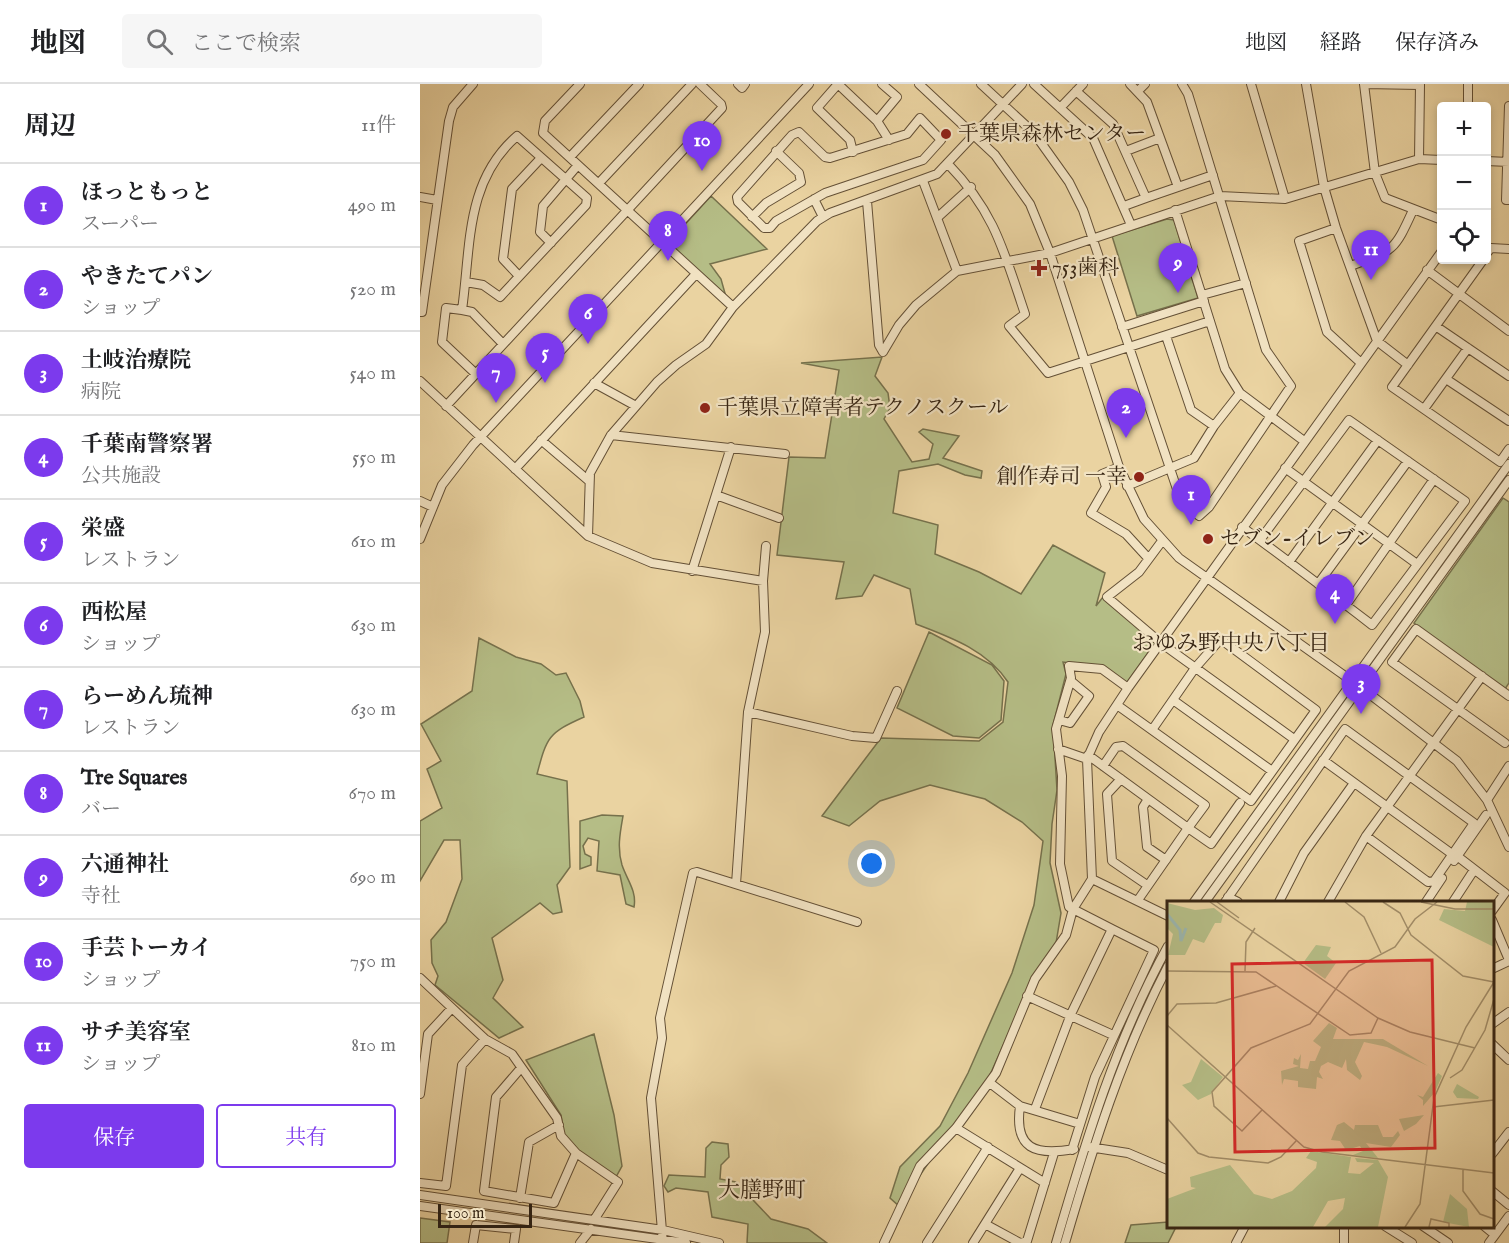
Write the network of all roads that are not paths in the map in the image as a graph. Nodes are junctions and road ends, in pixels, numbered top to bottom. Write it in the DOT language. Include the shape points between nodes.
graph roads {
  1 [pos="473,84"];
  2 [pos="580,84"];
  3 [pos="639,84"];
  4 [pos="692,84"];
  5 [pos="700,84"];
  6 [pos="738,84"];
  7 [pos="745,84"];
  8 [pos="808,84"];
  9 [pos="838,84"];
  10 [pos="882,84"];
  11 [pos="981,84"];
  12 [pos="1022,84"];
  13 [pos="1034,84"];
  14 [pos="1083,84"];
  15 [pos="1130,84"];
  16 [pos="1145,84"];
  17 [pos="1182,84"];
  18 [pos="1251,84"];
  19 [pos="1306,84"];
  20 [pos="1468,84"];
  21 [pos="922,85"];
  22 [pos="1076,91"];
  23 [pos="1138,91"];
  24 [pos="1468,102"];
  25 [pos="1003,105"];
  26 [pos="1509,106"];
  27 [pos="1060,108"];
  28 [pos="877,121"];
  29 [pos="974,136"];
  30 [pos="1160,138"];
  31 [pos="889,140"];
  32 [pos="776,151"];
  33 [pos="1126,151"];
  34 [pos="852,152"];
  35 [pos="570,157"];
  36 [pos="541,158"];
  37 [pos="1419,159"];
  38 [pos="1437,160"];
  39 [pos="1491,161"];
  40 [pos="1508,162"];
  41 [pos="948,164"];
  42 [pos="578,165"];
  43 [pos="1375,173"];
  44 [pos="1213,175"];
  45 [pos="565,180"];
  46 [pos="923,181"];
  47 [pos="599,183"];
  48 [pos="971,187"];
  49 [pos="1178,187"];
  50 [pos="1324,187"];
  51 [pos="1220,196"];
  52 [pos="420,197"];
  53 [pos="1146,198"];
  54 [pos="1284,198"];
  55 [pos="814,199"];
  56 [pos="436,200"];
  57 [pos="1509,200"];
  58 [pos="867,201"];
  59 [pos="1124,206"];
  60 [pos="1175,210"];
  61 [pos="1413,210"];
  62 [pos="627,211"];
  63 [pos="752,217"];
  64 [pos="823,217"];
  65 [pos="938,218"];
  66 [pos="1437,218"];
  67 [pos="1131,225"];
  68 [pos="1336,228"];
  69 [pos="1092,238"];
  70 [pos="661,242"];
  71 [pos="551,243"];
  72 [pos="1491,248"];
  73 [pos="1509,249"];
  74 [pos="1050,253"];
  75 [pos="1437,257"];
  76 [pos="1006,260"];
  77 [pos="1480,264"];
  78 [pos="1350,266"];
  79 [pos="1427,270"];
  80 [pos="957,271"];
  81 [pos="696,274"];
  82 [pos="519,276"];
  83 [pos="466,282"];
  84 [pos="1246,283"];
  85 [pos="1459,294"];
  86 [pos="1203,298"];
  87 [pos="733,308"];
  88 [pos="462,310"];
  89 [pos="420,312"];
  90 [pos="1210,321"];
  91 [pos="1122,327"];
  92 [pos="1437,327"];
  93 [pos="1509,331"];
  94 [pos="1166,336"];
  95 [pos="1377,341"];
  96 [pos="503,344"];
  97 [pos="1129,348"];
  98 [pos="1468,348"];
  99 [pos="1084,361"];
  100 [pos="1361,363"];
  101 [pos="1408,365"];
  102 [pos="476,374"];
  103 [pos="1509,376"];
  104 [pos="1446,379"];
  105 [pos="420,381"];
  106 [pos="594,383"];
  107 [pos="1240,393"];
  108 [pos="446,406"];
  109 [pos="636,406"];
  110 [pos="1424,409"];
  111 [pos="1269,417"];
  112 [pos="1509,421"];
  113 [pos="1214,426"];
  114 [pos="611,435"];
  115 [pos="479,437"];
  116 [pos="541,440"];
  117 [pos="1378,440"];
  118 [pos="1304,441"];
  119 [pos="731,447"];
  120 [pos="1509,449"];
  121 [pos="785,454"];
  122 [pos="1408,461"];
  123 [pos="1509,464"];
  124 [pos="1119,467"];
  125 [pos="1170,468"];
  126 [pos="1285,468"];
  127 [pos="515,469"];
  128 [pos="1434,479"];
  129 [pos="1509,480"];
  130 [pos="589,481"];
  131 [pos="1304,482"];
  132 [pos="1127,486"];
  133 [pos="716,495"];
  134 [pos="420,501"];
  135 [pos="1332,502"];
  136 [pos="432,507"];
  137 [pos="780,519"];
  138 [pos="1362,524"];
  139 [pos="1242,527"];
  140 [pos="588,536"];
  141 [pos="420,539"];
  142 [pos="1260,540"];
  143 [pos="1162,541"];
  144 [pos="1389,543"];
  145 [pos="766,546"];
  146 [pos="1148,558"];
  147 [pos="1289,562"];
  148 [pos="1417,564"];
  149 [pos="692,571"];
  150 [pos="1206,578"];
  151 [pos="763,581"];
  152 [pos="1318,584"];
  153 [pos="1346,604"];
  154 [pos="1161,643"];
  155 [pos="1196,668"];
  156 [pos="1482,676"];
  157 [pos="1071,681"];
  158 [pos="1352,681"];
  159 [pos="1359,686"];
  160 [pos="1128,688"];
  161 [pos="897,691"];
  162 [pos="1508,692"];
  163 [pos="1173,700"];
  164 [pos="1117,705"];
  165 [pos="1458,710"];
  166 [pos="748,712"];
  167 [pos="1059,720"];
  168 [pos="1152,730"];
  169 [pos="1294,740"];
  170 [pos="1434,742"];
  171 [pos="1508,743"];
  172 [pos="1058,749"];
  173 [pos="1087,757"];
  174 [pos="1323,760"];
  175 [pos="1103,766"];
  176 [pos="1509,766"];
  177 [pos="1272,771"];
  178 [pos="1409,776"];
  179 [pos="1121,779"];
  180 [pos="1354,783"];
  181 [pos="1148,799"];
  182 [pos="1487,800"];
  183 [pos="1240,803"];
  184 [pos="1387,807"];
  185 [pos="1486,815"];
  186 [pos="1188,828"];
  187 [pos="1365,836"];
  188 [pos="1509,847"];
  189 [pos="1455,855"];
  190 [pos="1166,860"];
  191 [pos="1474,870"];
  192 [pos="1092,879"];
  193 [pos="736,884"];
  194 [pos="1147,885"];
  195 [pos="1507,894"];
  196 [pos="1138,900"];
  197 [pos="1227,900"];
  198 [pos="1195,901"];
  199 [pos="1206,901"];
  200 [pos="1280,901"];
  201 [pos="1329,901"];
  202 [pos="1427,901"];
  203 [pos="1454,901"];
  204 [pos="1494,908"];
  205 [pos="1073,909"];
  206 [pos="1167,915"];
  207 [pos="857,922"];
  208 [pos="1494,925"];
  209 [pos="1112,928"];
  210 [pos="1167,948"];
  211 [pos="1509,960"];
  212 [pos="1167,968"];
  213 [pos="1494,968"];
  214 [pos="420,978"];
  215 [pos="1027,996"];
  216 [pos="452,1008"];
  217 [pos="1509,1012"];
  218 [pos="1071,1014"];
  219 [pos="1494,1023"];
  220 [pos="1113,1035"];
  221 [pos="485,1039"];
  222 [pos="1494,1046"];
  223 [pos="1509,1059"];
  224 [pos="521,1068"];
  225 [pos="990,1083"];
  226 [pos="420,1094"];
  227 [pos="1020,1106"];
  228 [pos="1035,1109"];
  229 [pos="1080,1124"];
  230 [pos="559,1125"];
  231 [pos="956,1128"];
  232 [pos="1509,1132"];
  233 [pos="1502,1141"];
  234 [pos="988,1147"];
  235 [pos="1084,1147"];
  236 [pos="1094,1147"];
  237 [pos="1509,1148"];
  238 [pos="1071,1150"];
  239 [pos="1494,1150"];
  240 [pos="576,1153"];
  241 [pos="1054,1153"];
  242 [pos="1020,1168"];
  243 [pos="1167,1170"];
  244 [pos="420,1183"];
  245 [pos="1045,1183"];
  246 [pos="1494,1193"];
  247 [pos="420,1195"];
  248 [pos="520,1198"];
  249 [pos="1509,1205"];
  250 [pos="420,1206"];
  251 [pos="1509,1216"];
  252 [pos="594,1220"];
  253 [pos="985,1224"];
  254 [pos="1244,1228"];
  255 [pos="1387,1228"];
  256 [pos="1425,1228"];
  257 [pos="1485,1228"];
  258 [pos="591,1229"];
  259 [pos="1495,1235"];
  260 [pos="663,1237"];
  261 [pos="473,1243"];
  262 [pos="514,1243"];
  263 [pos="580,1243"];
  264 [pos="686,1243"];
  265 [pos="719,1243"];
  266 [pos="884,1243"];
  267 [pos="927,1243"];
  268 [pos="973,1243"];
  269 [pos="1056,1243"];
  270 [pos="1065,1243"];
  271 [pos="1236,1243"];
  272 [pos="1412,1243"];
  273 [pos="1449,1243"];
  274 [pos="1490,1243"];
  1 -- 56 [label="street" via="453,107"];
  2 -- 35 [label="street" via="542,127 543,133"];
  3 -- 35 [label="street"];
  4 -- 47 [label="street"];
  5 -- 62 [label="street" via="722,108"];
  6 -- 7 [label="street" via="742,88"];
  8 -- 70 [label="street"];
  9 -- 28 [label="street"];
  9 -- 34 [label="street" via="817,108 850,140"];
  10 -- 28 [label="street" via="897,98"];
  11 -- 25 [label="street"];
  12 -- 25 [label="street"];
  13 -- 27 [label="street"];
  14 -- 22 [label="street"];
  15 -- 23 [label="street"];
  16 -- 23 [label="street"];
  17 -- 44 [label="street"];
  18 -- 54 [label="street"];
  19 -- 50 [label="street"];
  20 -- 24 [label="street"];
  21 -- 29 [label="street"];
  22 -- 27 [label="street"];
  22 -- 33 [label="street" via="1113,124"];
  23 -- 30 [label="street" via="1147,102"];
  25 -- 29 [label="street"];
  25 -- 69 [label="street" via="1034,133 1069,182"];
  26 -- 40 [label="street"];
  27 -- 59 [label="street" via="1093,138"];
  28 -- 31 [label="street"];
  29 -- 41 [label="street"];
  29 -- 74 [label="street" via="1021,188"];
  30 -- 33 [label="street"];
  30 -- 49 [label="street"];
  31 -- 34 [label="street"];
  31 -- 55 [label="street" via="907,134 920,118 941,140 923,160"];
  32 -- 34 [label="street" via="799,132 825,157"];
  32 -- 63 [label="street" via="737,196"];
  32 -- 63 [label="street" via="799,173 801,182 766,202"];
  33 -- 53 [label="street"];
  35 -- 42 [label="street"];
  36 -- 45 [label="street"];
  36 -- 82 [label="street" via="512,189 502,259"];
  36 -- 83 [label="street" via="517,136 493,160 481,182 474,212"];
  37 -- 38 [label="street"];
  37 -- 43 [label="street"];
  37 -- 43 [label="street" via="1420,85 1364,84"];
  39 -- 40 [label="street"];
  40 -- 57 [label="street"];
  41 -- 46 [label="street"];
  41 -- 48 [label="street"];
  42 -- 45 [label="street"];
  42 -- 47 [label="street"];
  43 -- 50 [label="street"];
  43 -- 61 [label="street" via="1385,198"];
  44 -- 49 [label="street"];
  44 -- 51 [label="street"];
  45 -- 71 [label="street" via="543,206 540,232"];
  45 -- 71 [label="street" via="587,198 586,205"];
  46 -- 58 [label="street"];
  46 -- 65 [label="street"];
  47 -- 62 [label="street"];
  48 -- 65 [label="street"];
  48 -- 76 [label="street" via="999,236"];
  49 -- 53 [label="street"];
  50 -- 54 [label="street"];
  50 -- 68 [label="street"];
  51 -- 54 [label="street"];
  51 -- 60 [label="street"];
  51 -- 84 [label="street"];
  52 -- 56 [label="street"];
  53 -- 59 [label="street"];
  55 -- 63 [label="street" via="770,228 764,228"];
  55 -- 64 [label="street"];
  56 -- 89 [label="street"];
  58 -- 64 [label="street"];
  58 -- 80 [label="street" via="879,345 883,352 916,305"];
  59 -- 67 [label="street"];
  60 -- 67 [label="street"];
  60 -- 86 [label="street"];
  61 -- 66 [label="street"];
  61 -- 78 [label="street" via="1389,252"];
  62 -- 70 [label="street"];
  62 -- 96 [label="street"];
  64 -- 87 [label="street"];
  65 -- 80 [label="street"];
  67 -- 69 [label="street"];
  68 -- 78 [label="street"];
  68 -- 100 [label="street" via="1299,241 1327,332"];
  69 -- 74 [label="street"];
  69 -- 91 [label="street"];
  70 -- 81 [label="street"];
  70 -- 115 [label="street"];
  71 -- 82 [label="street"];
  72 -- 73 [label="street"];
  74 -- 76 [label="street"];
  74 -- 99 [label="street"];
  75 -- 79 [label="street"];
  76 -- 80 [label="street"];
  76 -- 99 [label="street" via="1024,314 1009,326 1048,373"];
  77 -- 85 [label="street"];
  78 -- 95 [label="street"];
  79 -- 85 [label="street"];
  79 -- 95 [label="street"];
  81 -- 87 [label="street"];
  81 -- 106 [label="street"];
  82 -- 83 [label="street" via="500,297 483,285"];
  83 -- 88 [label="street"];
  84 -- 86 [label="street"];
  84 -- 111 [label="street" via="1266,350 1291,386"];
  85 -- 92 [label="street"];
  85 -- 93 [label="street"];
  86 -- 90 [label="street"];
  86 -- 91 [label="street"];
  87 -- 109 [label="street" via="706,344 676,365"];
  88 -- 96 [label="street" via="472,312"];
  88 -- 102 [label="street" via="446,308 442,342"];
  90 -- 94 [label="street"];
  90 -- 107 [label="street" via="1225,369"];
  91 -- 97 [label="street"];
  92 -- 98 [label="street"];
  92 -- 101 [label="street"];
  94 -- 97 [label="street"];
  94 -- 113 [label="street" via="1191,410"];
  95 -- 100 [label="street"];
  95 -- 101 [label="street"];
  96 -- 102 [label="street"];
  97 -- 99 [label="street"];
  97 -- 125 [label="street"];
  98 -- 103 [label="street"];
  98 -- 104 [label="street"];
  99 -- 124 [label="street"];
  100 -- 118 [label="street"];
  101 -- 110 [label="street" via="1392,387"];
  102 -- 108 [label="street"];
  104 -- 110 [label="street"];
  104 -- 112 [label="street"];
  105 -- 108 [label="street"];
  106 -- 109 [label="street"];
  106 -- 116 [label="street"];
  107 -- 111 [label="street"];
  107 -- 113 [label="street"];
  108 -- 115 [label="street"];
  109 -- 114 [label="street"];
  110 -- 120 [label="street" via="1500,462"];
  111 -- 118 [label="street"];
  111 -- 125 [label="street" via="1199,516 1181,501"];
  113 -- 125 [label="street" via="1194,458"];
  114 -- 119 [label="street"];
  114 -- 130 [label="street" via="594,463"];
  115 -- 127 [label="street"];
  115 -- 136 [label="street" via="442,485"];
  116 -- 127 [label="street"];
  116 -- 130 [label="street"];
  117 -- 122 [label="street"];
  117 -- 131 [label="street" via="1349,420"];
  117 -- 135 [label="street"];
  118 -- 126 [label="street"];
  119 -- 121 [label="street"];
  119 -- 133 [label="street"];
  122 -- 128 [label="street"];
  122 -- 138 [label="street"];
  123 -- 158 [label="street"];
  124 -- 132 [label="street"];
  124 -- 146 [label="street" via="1102,474 1106,487 1091,513 1126,534"];
  125 -- 132 [label="street"];
  126 -- 131 [label="street"];
  126 -- 139 [label="street"];
  127 -- 140 [label="street"];
  128 -- 144 [label="street"];
  128 -- 148 [label="street" via="1465,501"];
  129 -- 159 [label="street"];
  130 -- 140 [label="street"];
  131 -- 135 [label="street"];
  131 -- 142 [label="street"];
  132 -- 143 [label="street" via="1144,519"];
  133 -- 137 [label="street"];
  133 -- 149 [label="street"];
  134 -- 136 [label="street"];
  135 -- 138 [label="street"];
  135 -- 147 [label="street"];
  136 -- 141 [label="street"];
  138 -- 144 [label="street"];
  138 -- 152 [label="street"];
  139 -- 142 [label="street"];
  139 -- 150 [label="street"];
  140 -- 149 [label="street" via="652,564"];
  142 -- 147 [label="street"];
  143 -- 146 [label="street"];
  143 -- 150 [label="street"];
  144 -- 148 [label="street"];
  144 -- 153 [label="street"];
  145 -- 151 [label="street"];
  146 -- 154 [label="street" via="1139,572 1107,597"];
  147 -- 152 [label="street"];
  148 -- 153 [label="street" via="1372,625"];
  149 -- 151 [label="street"];
  150 -- 154 [label="street"];
  150 -- 158 [label="street"];
  151 -- 166 [label="street" via="765,632"];
  152 -- 153 [label="street"];
  154 -- 155 [label="street"];
  154 -- 160 [label="street"];
  155 -- 163 [label="street"];
  155 -- 169 [label="street"];
  155 -- 169 [label="street" via="1218,642 1224,641 1316,710"];
  156 -- 162 [label="street"];
  156 -- 165 [label="street"];
  156 -- 165 [label="street" via="1416,629 1392,662"];
  157 -- 160 [label="street" via="1070,664 1102,669"];
  157 -- 167 [label="street"];
  157 -- 167 [label="street" via="1089,696 1070,723"];
  158 -- 159 [label="street"];
  158 -- 198 [label="street"];
  159 -- 170 [label="street"];
  159 -- 199 [label="street"];
  160 -- 164 [label="street"];
  161 -- 166 [label="street" via="876,738"];
  163 -- 168 [label="street"];
  163 -- 177 [label="street"];
  164 -- 168 [label="street"];
  164 -- 173 [label="street"];
  165 -- 170 [label="street"];
  165 -- 171 [label="street"];
  166 -- 193 [label="street"];
  167 -- 172 [label="street"];
  168 -- 177 [label="street" via="1251,801"];
  169 -- 177 [label="street"];
  170 -- 178 [label="street"];
  170 -- 182 [label="street" via="1469,774"];
  172 -- 173 [label="street"];
  172 -- 205 [label="street" via="1062,776 1060,864 1069,907"];
  173 -- 175 [label="street"];
  173 -- 192 [label="street"];
  174 -- 178 [label="street" via="1344,729"];
  174 -- 180 [label="street"];
  174 -- 197 [label="street"];
  175 -- 179 [label="street"];
  175 -- 186 [label="street" via="1116,747 1124,746 1196,798 1205,805"];
  176 -- 182 [label="street"];
  178 -- 184 [label="street"];
  178 -- 189 [label="street" via="1474,823"];
  179 -- 181 [label="street"];
  179 -- 194 [label="street" via="1107,794 1112,861"];
  180 -- 184 [label="street"];
  180 -- 200 [label="street" via="1304,853"];
  181 -- 186 [label="street"];
  181 -- 190 [label="street" via="1143,807 1147,847"];
  182 -- 188 [label="street"];
  183 -- 186 [label="street" via="1211,844"];
  184 -- 187 [label="street"];
  184 -- 189 [label="street"];
  185 -- 189 [label="street"];
  186 -- 190 [label="street"];
  187 -- 189 [label="street" via="1428,882 1434,881"];
  187 -- 201 [label="street"];
  189 -- 191 [label="street"];
  189 -- 202 [label="street"];
  190 -- 194 [label="street"];
  191 -- 195 [label="street"];
  191 -- 203 [label="street"];
  192 -- 196 [label="street"];
  192 -- 205 [label="street"];
  193 -- 207 [label="street"];
  193 -- 260 [label="street" via="693,873 660,1018 662,1038 651,1098"];
  194 -- 196 [label="street"];
  195 -- 204 [label="street"];
  196 -- 206 [label="street"];
  205 -- 209 [label="street"];
  205 -- 215 [label="street" via="1066,935"];
  208 -- 211 [label="street"];
  209 -- 218 [label="street"];
  209 -- 220 [label="street" via="1154,950"];
  210 -- 235 [label="street" via="1121,1044"];
  211 -- 213 [label="street"];
  212 -- 236 [label="street" via="1111,1092"];
  214 -- 216 [label="street"];
  215 -- 218 [label="street"];
  215 -- 225 [label="street"];
  216 -- 221 [label="street"];
  216 -- 226 [label="street" via="428,1034"];
  217 -- 219 [label="street"];
  218 -- 220 [label="street"];
  218 -- 228 [label="street"];
  220 -- 229 [label="street"];
  221 -- 224 [label="street" via="512,1054"];
  221 -- 244 [label="street" via="462,1065 446,1186"];
  222 -- 223 [label="street"];
  224 -- 230 [label="street"];
  224 -- 248 [label="street" via="496,1097 483,1188 488,1193"];
  225 -- 227 [label="street"];
  225 -- 231 [label="street"];
  227 -- 228 [label="street"];
  227 -- 241 [label="street" via="1019,1137 1035,1150"];
  228 -- 229 [label="street"];
  229 -- 238 [label="street"];
  230 -- 240 [label="street" via="561,1136"];
  230 -- 248 [label="street" via="529,1142"];
  231 -- 234 [label="street"];
  231 -- 266 [label="street" via="920,1166"];
  232 -- 233 [label="street"];
  233 -- 237 [label="street"];
  233 -- 239 [label="street"];
  234 -- 242 [label="street"];
  234 -- 267 [label="street"];
  235 -- 236 [label="street"];
  235 -- 238 [label="street"];
  235 -- 269 [label="street"];
  236 -- 243 [label="street" via="1128,1153"];
  236 -- 270 [label="street"];
  238 -- 241 [label="street"];
  240 -- 248 [label="street" via="554,1203"];
  240 -- 252 [label="street" via="618,1182"];
  241 -- 245 [label="street"];
  242 -- 245 [label="street"];
  242 -- 253 [label="street"];
  245 -- 253 [label="street" via="1027,1241 1020,1243"];
  246 -- 249 [label="street"];
  247 -- 252 [label="street"];
  250 -- 258 [label="street"];
  251 -- 259 [label="street"];
  252 -- 260 [label="street"];
  253 -- 268 [label="street"];
  254 -- 271 [label="street"];
  255 -- 272 [label="street"];
  256 -- 273 [label="street"];
  257 -- 259 [label="street"];
  258 -- 260 [label="street"];
  258 -- 263 [label="street"];
  259 -- 274 [label="street"];
  260 -- 264 [label="street"];
  260 -- 265 [label="street"];
  261 -- 262 [label="street" via="476,1225 516,1229"];
}
